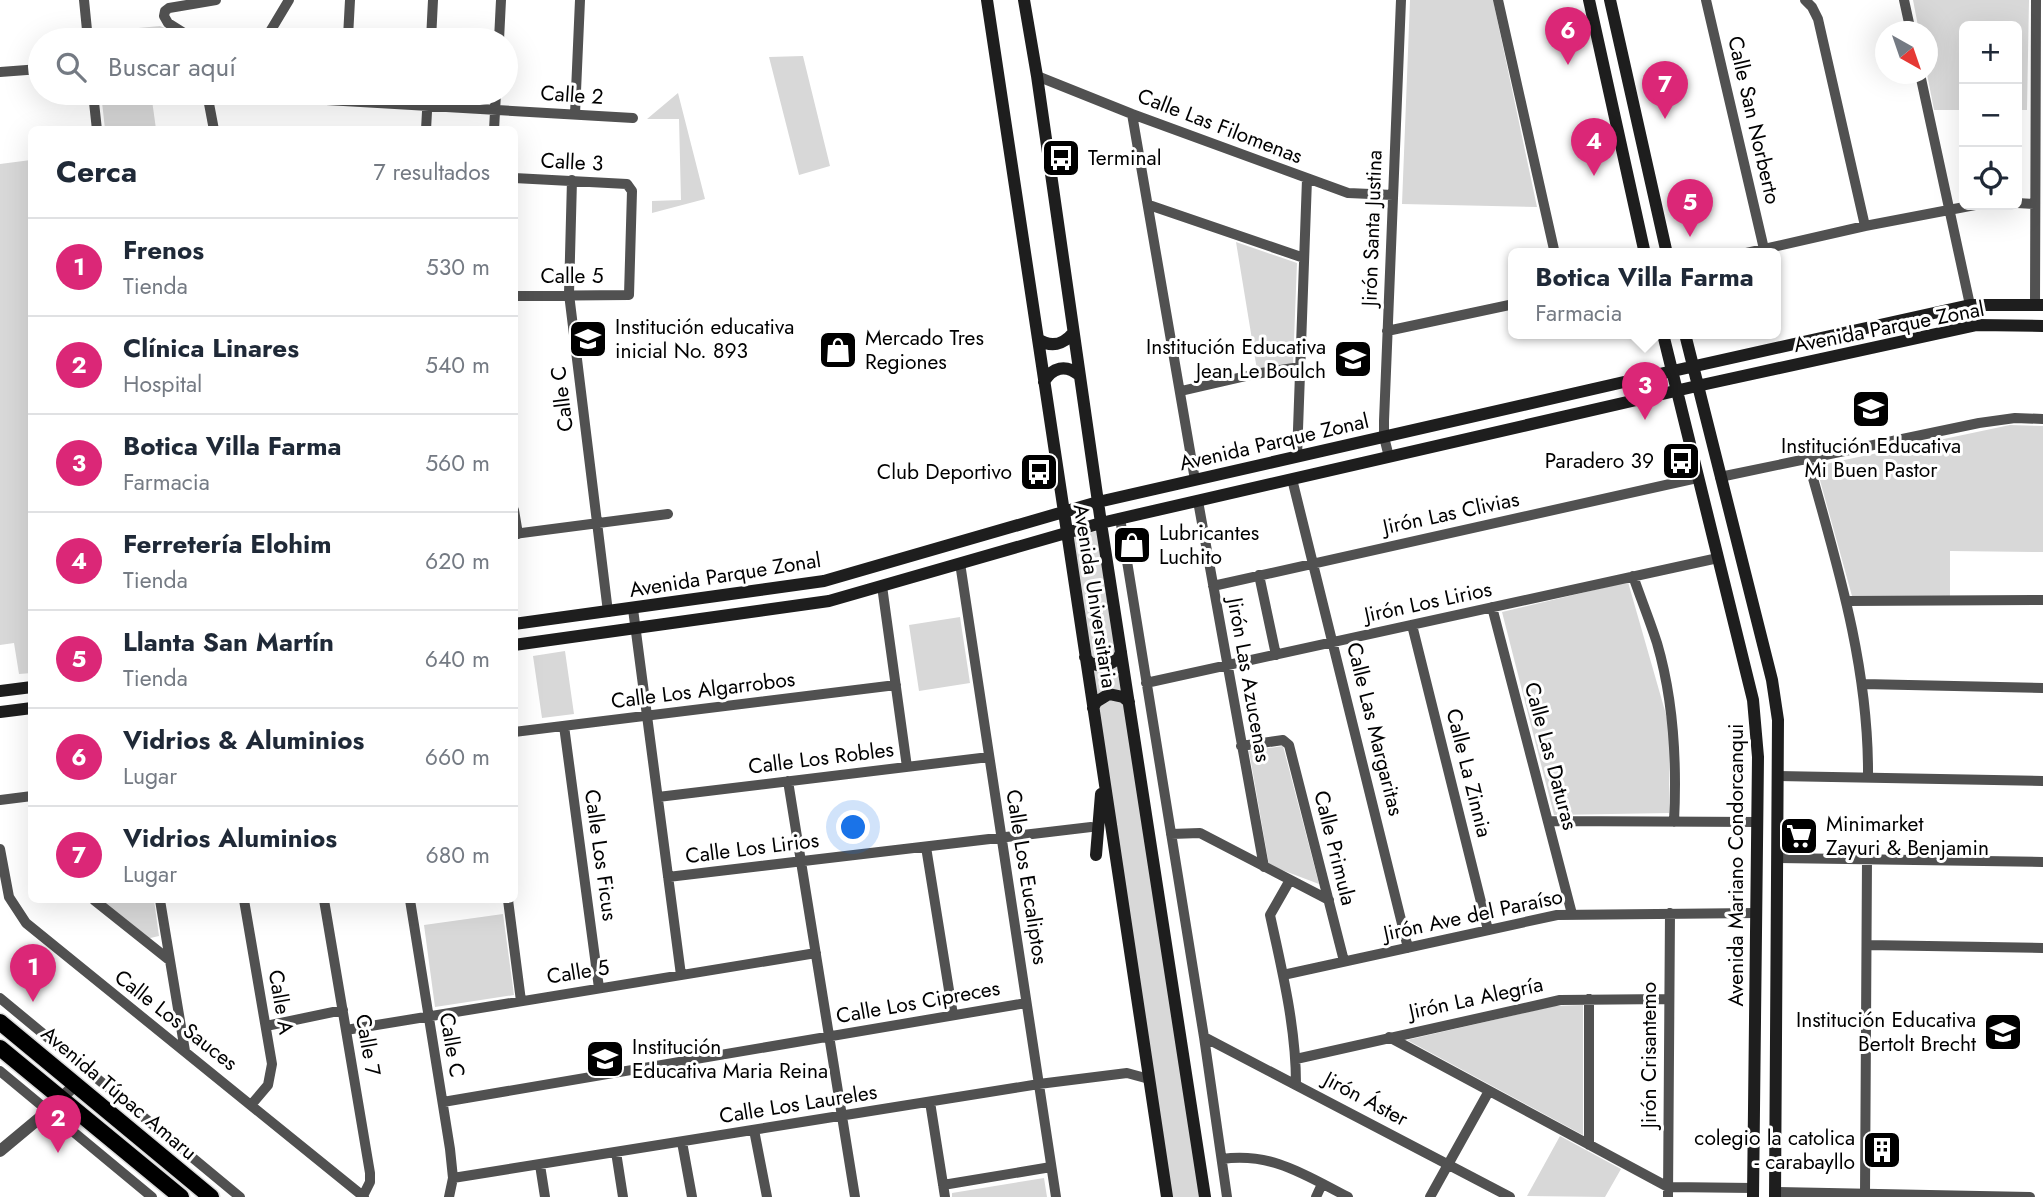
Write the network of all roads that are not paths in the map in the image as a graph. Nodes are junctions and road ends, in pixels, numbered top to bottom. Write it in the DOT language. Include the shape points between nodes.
graph roads {
  1 [pos="84,0"];
  2 [pos="216,0"];
  3 [pos="289,0"];
  4 [pos="350,0"];
  5 [pos="433,0"];
  6 [pos="501,0"];
  7 [pos="580,0"];
  8 [pos="986,0"];
  9 [pos="1024,0"];
  10 [pos="1401,0"];
  11 [pos="1498,0"];
  12 [pos="1588,0"];
  13 [pos="1610,0"];
  14 [pos="1706,0"];
  15 [pos="1805,0"];
  16 [pos="1904,0"];
  17 [pos="2036,0"];
  18 [pos="1909,21"];
  19 [pos="87,28"];
  20 [pos="176,28"];
  21 [pos="272,28"];
  22 [pos="348,28"];
  23 [pos="432,28"];
  24 [pos="500,28"];
  25 [pos="28,70"];
  26 [pos="0,72"];
  27 [pos="1037,76"];
  28 [pos="1922,84"];
  29 [pos="94,105"];
  30 [pos="209,105"];
  31 [pos="428,105"];
  32 [pos="495,105"];
  33 [pos="495,109"];
  34 [pos="575,114"];
  35 [pos="1132,114"];
  36 [pos="632,118"];
  37 [pos="97,126"];
  38 [pos="213,126"];
  39 [pos="426,126"];
  40 [pos="494,126"];
  41 [pos="518,178"];
  42 [pos="1307,179"];
  43 [pos="572,180"];
  44 [pos="1393,195"];
  45 [pos="2022,203"];
  46 [pos="2034,204"];
  47 [pos="1149,205"];
  48 [pos="1959,207"];
  49 [pos="1948,209"];
  50 [pos="1865,226"];
  51 [pos="1554,248"];
  52 [pos="1644,248"];
  53 [pos="1666,248"];
  54 [pos="1764,248"];
  55 [pos="1304,258"];
  56 [pos="569,295"];
  57 [pos="629,295"];
  58 [pos="518,296"];
  59 [pos="1970,304"];
  60 [pos="2039,304"];
  61 [pos="1508,305"];
  62 [pos="2043,326"];
  63 [pos="1387,331"];
  64 [pos="1073,333"];
  65 [pos="1038,339"];
  66 [pos="1663,339"];
  67 [pos="1686,339"];
  68 [pos="1720,361"];
  69 [pos="1300,367"];
  70 [pos="1692,367"];
  71 [pos="1671,372"];
  72 [pos="1079,375"];
  73 [pos="1724,380"];
  74 [pos="1044,382"];
  75 [pos="1697,386"];
  76 [pos="1181,391"];
  77 [pos="1675,391"];
  78 [pos="2043,419"];
  79 [pos="1384,437"];
  80 [pos="1297,457"];
  81 [pos="1389,457"];
  82 [pos="1807,457"];
  83 [pos="1720,477"];
  84 [pos="1697,478"];
  85 [pos="1292,479"];
  86 [pos="1195,480"];
  87 [pos="1198,500"];
  88 [pos="1098,502"];
  89 [pos="1062,512"];
  90 [pos="668,514"];
  91 [pos="1120,518"];
  92 [pos="596,523"];
  93 [pos="1101,523"];
  94 [pos="1065,533"];
  95 [pos="518,534"];
  96 [pos="1718,558"];
  97 [pos="960,563"];
  98 [pos="1314,563"];
  99 [pos="1259,575"];
  100 [pos="1633,576"];
  101 [pos="882,586"];
  102 [pos="1213,586"];
  103 [pos="2043,600"];
  104 [pos="1847,601"];
  105 [pos="1492,607"];
  106 [pos="633,609"];
  107 [pos="607,612"];
  108 [pos="518,623"];
  109 [pos="1412,625"];
  110 [pos="636,629"];
  111 [pos="1334,642"];
  112 [pos="518,644"];
  113 [pos="1121,652"];
  114 [pos="1276,655"];
  115 [pos="1085,657"];
  116 [pos="1227,666"];
  117 [pos="1146,683"];
  118 [pos="1863,684"];
  119 [pos="896,685"];
  120 [pos="28,688"];
  121 [pos="2043,688"];
  122 [pos="0,691"];
  123 [pos="1129,702"];
  124 [pos="28,708"];
  125 [pos="1093,708"];
  126 [pos="0,712"];
  127 [pos="647,716"];
  128 [pos="1778,720"];
  129 [pos="1756,722"];
  130 [pos="564,726"];
  131 [pos="518,732"];
  132 [pos="1241,746"];
  133 [pos="989,757"];
  134 [pos="907,767"];
  135 [pos="1102,773"];
  136 [pos="1778,776"];
  137 [pos="1868,777"];
  138 [pos="2043,780"];
  139 [pos="788,781"];
  140 [pos="28,796"];
  141 [pos="658,796"];
  142 [pos="0,800"];
  143 [pos="1548,821"];
  144 [pos="1674,821"];
  145 [pos="1757,822"];
  146 [pos="1091,827"];
  147 [pos="1171,834"];
  148 [pos="1001,838"];
  149 [pos="926,847"];
  150 [pos="0,849"];
  151 [pos="1096,855"];
  152 [pos="1778,858"];
  153 [pos="1867,859"];
  154 [pos="801,862"];
  155 [pos="2043,862"];
  156 [pos="1264,866"];
  157 [pos="668,877"];
  158 [pos="1290,880"];
  159 [pos="1329,900"];
  160 [pos="98,903"];
  161 [pos="160,903"];
  162 [pos="244,903"];
  163 [pos="325,903"];
  164 [pos="410,903"];
  165 [pos="508,903"];
  166 [pos="1670,913"];
  167 [pos="1756,913"];
  168 [pos="1572,914"];
  169 [pos="1488,930"];
  170 [pos="1867,945"];
  171 [pos="1408,948"];
  172 [pos="2043,948"];
  173 [pos="816,953"];
  174 [pos="169,959"];
  175 [pos="1344,961"];
  176 [pos="1756,965"];
  177 [pos="1777,965"];
  178 [pos="681,975"];
  179 [pos="1283,975"];
  180 [pos="599,988"];
  181 [pos="0,998"];
  182 [pos="1589,999"];
  183 [pos="1668,999"];
  184 [pos="521,1001"];
  185 [pos="1026,1003"];
  186 [pos="343,1010"];
  187 [pos="953,1015"];
  188 [pos="428,1016"];
  189 [pos="0,1022"];
  190 [pos="265,1027"];
  191 [pos="346,1030"];
  192 [pos="829,1036"];
  193 [pos="1204,1037"];
  194 [pos="1389,1037"];
  195 [pos="0,1048"];
  196 [pos="185,1051"];
  197 [pos="1296,1059"];
  198 [pos="0,1071"];
  199 [pos="88,1071"];
  200 [pos="1149,1079"];
  201 [pos="76,1084"];
  202 [pos="1039,1084"];
  203 [pos="1296,1084"];
  204 [pos="1489,1091"];
  205 [pos="61,1099"];
  206 [pos="443,1102"];
  207 [pos="930,1102"];
  208 [pos="251,1105"];
  209 [pos="48,1111"];
  210 [pos="842,1116"];
  211 [pos="754,1130"];
  212 [pos="682,1142"];
  213 [pos="1589,1145"];
  214 [pos="0,1151"];
  215 [pos="616,1152"];
  216 [pos="1222,1159"];
  217 [pos="1448,1164"];
  218 [pos="540,1165"];
  219 [pos="1051,1167"];
  220 [pos="453,1178"];
  221 [pos="1322,1184"];
  222 [pos="943,1185"];
  223 [pos="1668,1192"];
  224 [pos="1753,1192"];
  225 [pos="1775,1194"];
  226 [pos="1865,1194"];
  227 [pos="364,1196"];
  228 [pos="152,1197"];
  229 [pos="181,1197"];
  230 [pos="212,1197"];
  231 [pos="240,1197"];
  232 [pos="449,1197"];
  233 [pos="545,1197"];
  234 [pos="622,1197"];
  235 [pos="692,1197"];
  236 [pos="767,1197"];
  237 [pos="855,1197"];
  238 [pos="945,1197"];
  239 [pos="1056,1197"];
  240 [pos="1167,1197"];
  241 [pos="1205,1197"];
  242 [pos="1227,1197"];
  243 [pos="1316,1197"];
  244 [pos="1348,1197"];
  245 [pos="1430,1197"];
  246 [pos="1510,1197"];
  247 [pos="2030,1197"];
  1 -- 19 [label="street"];
  2 -- 20 [label="street" via="169,8 164,16"];
  3 -- 21 [label="street"];
  4 -- 22 [label="street"];
  5 -- 23 [label="street"];
  6 -- 24 [label="street"];
  7 -- 34 [label="street"];
  8 -- 65 [label="main road, Avenida Universitaria"];
  9 -- 27 [label="main road, Avenida Universitaria"];
  10 -- 44 [label="street, Jirón Santa Justina"];
  11 -- 51 [label="street"];
  12 -- 52 [label="main road"];
  13 -- 53 [label="main road"];
  14 -- 54 [label="street, Calle San Norberto"];
  15 -- 50 [label="street" via="1818,19"];
  16 -- 18 [label="street"];
  17 -- 46 [label="street"];
  25 -- 26 [label="street"];
  27 -- 35 [label="street, Calle Las Filomenas"];
  27 -- 64 [label="main road, Avenida Universitaria"];
  28 -- 49 [label="street"];
  29 -- 37 [label="street"];
  30 -- 38 [label="street"];
  31 -- 33 [label="street, Calle 2"];
  31 -- 39 [label="street"];
  32 -- 33 [label="street"];
  33 -- 34 [label="street, Calle 2"];
  33 -- 40 [label="street"];
  34 -- 36 [label="street, Calle 2"];
  35 -- 42 [label="street, Calle Las Filomenas"];
  35 -- 47 [label="street"];
  41 -- 43 [label="street, Calle 3"];
  42 -- 44 [label="street, Calle Las Filomenas" via="1348,193"];
  42 -- 55 [label="street"];
  43 -- 56 [label="street, Calle C"];
  43 -- 57 [label="street, Calle 3" via="627,184 632,191"];
  44 -- 63 [label="street, Jirón Santa Justina"];
  45 -- 46 [label="street"];
  46 -- 60 [label="street"];
  47 -- 55 [label="street"];
  47 -- 76 [label="street"];
  48 -- 49 [label="street"];
  49 -- 50 [label="street"];
  49 -- 59 [label="street"];
  50 -- 54 [label="street"];
  55 -- 69 [label="street"];
  56 -- 57 [label="street, Calle 5"];
  56 -- 58 [label="street, Calle 5"];
  56 -- 92 [label="street, Calle C"];
  59 -- 60 [label="main road, Avenida Parque Zonal"];
  59 -- 68 [label="main road, Avenida Parque Zonal"];
  61 -- 63 [label="street"];
  62 -- 73 [label="main road, Avenida Parque Zonal" via="1977,325"];
  63 -- 79 [label="street, Jirón Santa Justina"];
  64 -- 65 [label="main road" via="1057,345"];
  64 -- 72 [label="main road, Avenida Universitaria"];
  65 -- 74 [label="main road, Avenida Universitaria"];
  66 -- 71 [label="main road, Avenida Mariano Condorcanqui"];
  67 -- 70 [label="main road, Avenida Mariano Condorcanqui"];
  68 -- 70 [label="main road, Avenida Parque Zonal"];
  68 -- 73 [label="main road"];
  69 -- 76 [label="street"];
  69 -- 80 [label="street"];
  70 -- 71 [label="main road, Avenida Parque Zonal"];
  70 -- 75 [label="main road, Avenida Mariano Condorcanqui"];
  71 -- 77 [label="main road, Avenida Mariano Condorcanqui"];
  71 -- 79 [label="main road, Avenida Parque Zonal"];
  72 -- 74 [label="main road" via="1059,368"];
  72 -- 88 [label="main road, Avenida Universitaria"];
  73 -- 75 [label="main road, Avenida Parque Zonal"];
  74 -- 89 [label="main road, Avenida Universitaria"];
  75 -- 77 [label="main road, Avenida Parque Zonal"];
  75 -- 83 [label="main road, Avenida Mariano Condorcanqui"];
  76 -- 86 [label="street"];
  77 -- 81 [label="main road, Avenida Parque Zonal"];
  77 -- 84 [label="main road, Avenida Mariano Condorcanqui"];
  78 -- 82 [label="street" via="1989,421"];
  79 -- 80 [label="main road, Avenida Parque Zonal"];
  79 -- 81 [label="street, Jirón Santa Justina"];
  80 -- 86 [label="main road, Avenida Parque Zonal"];
  81 -- 85 [label="main road, Avenida Parque Zonal"];
  82 -- 83 [label="street"];
  82 -- 104 [label="street"];
  83 -- 128 [label="main road, Avenida Mariano Condorcanqui"];
  84 -- 96 [label="main road, Avenida Mariano Condorcanqui"];
  84 -- 98 [label="street, Jirón Las Clivias"];
  85 -- 87 [label="main road, Avenida Parque Zonal"];
  85 -- 98 [label="street, Calle Las Margaritas"];
  86 -- 88 [label="main road, Avenida Parque Zonal"];
  87 -- 91 [label="main road, Avenida Parque Zonal"];
  87 -- 102 [label="street, Jirón Las Azucenas"];
  88 -- 89 [label="main road, Avenida Parque Zonal"];
  88 -- 93 [label="main road, Avenida Universitaria"];
  89 -- 94 [label="main road, Avenida Universitaria"];
  89 -- 106 [label="main road, Avenida Parque Zonal" via="824,581"];
  90 -- 92 [label="street"];
  91 -- 93 [label="main road, Avenida Parque Zonal"];
  91 -- 117 [label="street, Avenida Universitaria"];
  92 -- 95 [label="street"];
  92 -- 107 [label="street, Calle C"];
  93 -- 94 [label="main road, Avenida Parque Zonal"];
  93 -- 113 [label="main road, Avenida Universitaria"];
  94 -- 97 [label="main road, Avenida Parque Zonal"];
  94 -- 115 [label="main road, Avenida Universitaria"];
  96 -- 100 [label="street, Jirón Los Lirios"];
  96 -- 129 [label="main road, Avenida Mariano Condorcanqui"];
  97 -- 101 [label="main road, Avenida Parque Zonal"];
  97 -- 133 [label="street, Calle Los Eucaliptos"];
  98 -- 99 [label="street, Jirón Las Clivias"];
  98 -- 111 [label="street, Calle Las Margaritas"];
  99 -- 102 [label="street, Jirón Las Clivias"];
  99 -- 114 [label="street"];
  100 -- 105 [label="street, Jirón Los Lirios"];
  100 -- 144 [label="street" via="1657,644 1670,709"];
  101 -- 110 [label="main road, Avenida Parque Zonal" via="817,603"];
  101 -- 119 [label="street"];
  102 -- 116 [label="street, Jirón Las Azucenas"];
  103 -- 104 [label="street"];
  104 -- 118 [label="street"];
  105 -- 109 [label="street, Jirón Los Lirios"];
  105 -- 143 [label="street, Calle Las Daturas"];
  106 -- 107 [label="main road, Avenida Parque Zonal"];
  106 -- 110 [label="street"];
  107 -- 108 [label="main road, Avenida Parque Zonal"];
  109 -- 111 [label="street, Jirón Los Lirios"];
  109 -- 169 [label="street, Calle La Zinnia"];
  110 -- 112 [label="main road, Avenida Parque Zonal"];
  110 -- 127 [label="street"];
  111 -- 114 [label="street, Jirón Los Lirios"];
  111 -- 171 [label="street, Calle Las Margaritas"];
  113 -- 115 [label="main road" via="1104,667"];
  113 -- 123 [label="main road, Avenida Universitaria"];
  114 -- 116 [label="street, Jirón Los Lirios"];
  115 -- 125 [label="main road, Avenida Universitaria"];
  116 -- 117 [label="street, Jirón Los Lirios"];
  116 -- 132 [label="street, Jirón Las Azucenas"];
  117 -- 147 [label="street, Avenida Universitaria"];
  118 -- 121 [label="street"];
  118 -- 137 [label="street"];
  119 -- 127 [label="street, Calle Los Algarrobos"];
  119 -- 134 [label="street"];
  120 -- 122 [label="main road"];
  123 -- 125 [label="main road" via="1109,694"];
  123 -- 241 [label="main road, Avenida Universitaria"];
  124 -- 126 [label="main road"];
  125 -- 135 [label="main road, Avenida Universitaria"];
  127 -- 130 [label="street, Calle Los Algarrobos"];
  127 -- 141 [label="street"];
  128 -- 129 [label="main road"];
  128 -- 136 [label="main road, Avenida Mariano Condorcanqui"];
  129 -- 145 [label="main road, Avenida Mariano Condorcanqui"];
  130 -- 131 [label="street, Calle Los Algarrobos"];
  130 -- 180 [label="street, Calle Los Ficus"];
  132 -- 156 [label="street, Jirón Las Azucenas"];
  132 -- 159 [label="street, Calle Primula" via="1283,740 1289,745"];
  133 -- 134 [label="street, Calle Los Robles"];
  133 -- 148 [label="street, Calle Los Eucaliptos"];
  134 -- 139 [label="street, Calle Los Robles"];
  135 -- 151 [label="main road"];
  135 -- 200 [label="main road, Avenida Universitaria"];
  136 -- 137 [label="street"];
  136 -- 152 [label="main road, Avenida Mariano Condorcanqui"];
  137 -- 138 [label="street"];
  139 -- 141 [label="street, Calle Los Robles"];
  139 -- 154 [label="street"];
  140 -- 142 [label="street"];
  141 -- 157 [label="street"];
  143 -- 144 [label="street"];
  143 -- 168 [label="street, Calle Las Daturas"];
  144 -- 145 [label="street"];
  145 -- 167 [label="main road, Avenida Mariano Condorcanqui"];
  146 -- 148 [label="street, Calle Los Lirios"];
  147 -- 156 [label="street" via="1200,834"];
  147 -- 193 [label="street, Avenida Universitaria"];
  148 -- 149 [label="street, Calle Los Lirios"];
  148 -- 185 [label="street, Calle Los Eucaliptos"];
  149 -- 154 [label="street, Calle Los Lirios"];
  149 -- 187 [label="street"];
  150 -- 196 [label="street, Calle Los Sauces" via="9,897 26,923"];
  152 -- 153 [label="street"];
  152 -- 177 [label="main road, Avenida Mariano Condorcanqui"];
  153 -- 155 [label="street"];
  153 -- 170 [label="street"];
  154 -- 157 [label="street, Calle Los Lirios"];
  154 -- 173 [label="street"];
  156 -- 158 [label="street"];
  157 -- 178 [label="street"];
  158 -- 159 [label="street"];
  158 -- 179 [label="street" via="1270,915"];
  159 -- 175 [label="street, Calle Primula"];
  160 -- 174 [label="street"];
  161 -- 174 [label="street"];
  162 -- 190 [label="street, Calle A"];
  163 -- 186 [label="street, Calle 7"];
  164 -- 188 [label="street, Calle C"];
  165 -- 184 [label="street"];
  166 -- 167 [label="street, Jirón Ave del Paraíso"];
  166 -- 168 [label="street, Jirón Ave del Paraíso"];
  166 -- 183 [label="street, Jirón Crisantemo"];
  167 -- 176 [label="main road, Avenida Mariano Condorcanqui"];
  168 -- 169 [label="street, Jirón Ave del Paraíso"];
  169 -- 171 [label="street, Jirón Ave del Paraíso"];
  170 -- 172 [label="street"];
  170 -- 226 [label="street"];
  171 -- 175 [label="street, Jirón Ave del Paraíso"];
  173 -- 178 [label="street, Calle 5"];
  173 -- 192 [label="street"];
  174 -- 196 [label="street"];
  175 -- 179 [label="street, Jirón Ave del Paraíso"];
  176 -- 177 [label="main road"];
  176 -- 224 [label="main road, Avenida Mariano Condorcanqui"];
  177 -- 225 [label="main road, Avenida Mariano Condorcanqui"];
  178 -- 180 [label="street, Calle 5"];
  179 -- 197 [label="street"];
  180 -- 184 [label="street, Calle 5"];
  181 -- 199 [label="street"];
  182 -- 183 [label="street, Jirón La Alegría"];
  182 -- 194 [label="street, Jirón La Alegría" via="1560,1000"];
  182 -- 213 [label="street"];
  183 -- 223 [label="street, Jirón Crisantemo"];
  184 -- 188 [label="street, Calle 5"];
  185 -- 187 [label="street, Calle Los Cipreces"];
  185 -- 202 [label="street, Calle Los Eucaliptos"];
  186 -- 190 [label="street"];
  186 -- 191 [label="street, Calle 7"];
  187 -- 192 [label="street, Calle Los Cipreces"];
  188 -- 191 [label="street, Calle 5"];
  188 -- 206 [label="street, Calle C"];
  189 -- 201 [label="highway, Avenida Túpac Amaru"];
  190 -- 208 [label="street, Calle A" via="271,1073 268,1085"];
  191 -- 227 [label="street, Calle 7" via="370,1173"];
  192 -- 206 [label="street, Calle Los Cipreces"];
  192 -- 210 [label="street"];
  193 -- 203 [label="street, Jirón Áster"];
  193 -- 216 [label="street, Avenida Universitaria"];
  194 -- 197 [label="street, Jirón La Alegría"];
  194 -- 204 [label="street"];
  195 -- 205 [label="highway, Avenida Túpac Amaru"];
  196 -- 208 [label="street, Calle Los Sauces"];
  197 -- 203 [label="street"];
  198 -- 209 [label="street"];
  199 -- 201 [label="street"];
  199 -- 231 [label="street"];
  200 -- 202 [label="street, Calle Los Laureles" via="1127,1073"];
  200 -- 240 [label="main road, Avenida Universitaria"];
  201 -- 205 [label="street"];
  201 -- 230 [label="highway, Avenida Túpac Amaru"];
  202 -- 207 [label="street, Calle Los Laureles"];
  202 -- 219 [label="street, Calle Los Eucaliptos"];
  203 -- 217 [label="street, Jirón Áster"];
  204 -- 213 [label="street"];
  204 -- 217 [label="street"];
  205 -- 209 [label="street"];
  205 -- 229 [label="highway, Avenida Túpac Amaru"];
  206 -- 220 [label="street, Calle C"];
  207 -- 210 [label="street, Calle Los Laureles"];
  207 -- 222 [label="street"];
  208 -- 227 [label="street, Calle Los Sauces"];
  209 -- 214 [label="street"];
  209 -- 228 [label="street"];
  210 -- 211 [label="street, Calle Los Laureles"];
  210 -- 237 [label="street"];
  211 -- 212 [label="street, Calle Los Laureles"];
  211 -- 236 [label="street"];
  212 -- 215 [label="street, Calle Los Laureles"];
  212 -- 235 [label="street"];
  213 -- 223 [label="street"];
  215 -- 218 [label="street, Calle Los Laureles"];
  215 -- 234 [label="street"];
  216 -- 221 [label="street" via="1271,1160"];
  216 -- 242 [label="street, Avenida Universitaria"];
  217 -- 245 [label="street"];
  217 -- 246 [label="street, Jirón Áster"];
  218 -- 220 [label="street, Calle Los Laureles"];
  218 -- 233 [label="street"];
  219 -- 222 [label="street"];
  219 -- 239 [label="street, Calle Los Eucaliptos"];
  220 -- 232 [label="street, Calle C"];
  221 -- 243 [label="street"];
  221 -- 244 [label="street"];
  222 -- 238 [label="street"];
  223 -- 224 [label="street"];
  225 -- 226 [label="street"];
  226 -- 247 [label="street"];
}
